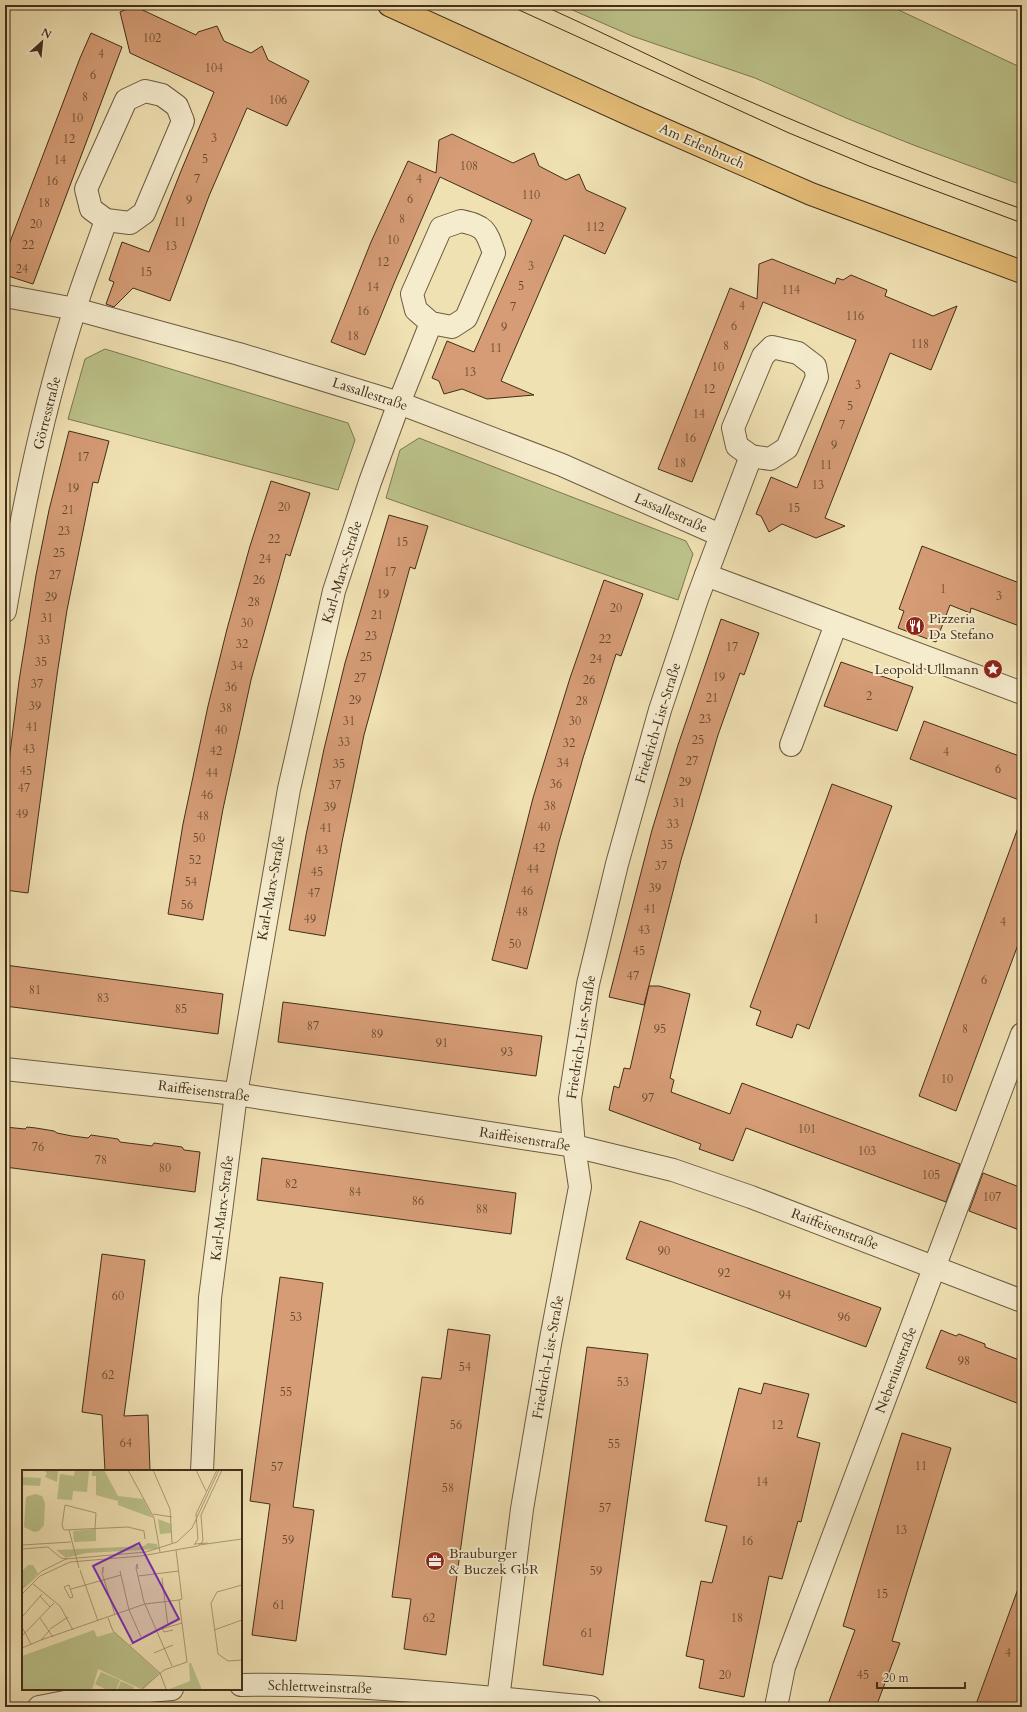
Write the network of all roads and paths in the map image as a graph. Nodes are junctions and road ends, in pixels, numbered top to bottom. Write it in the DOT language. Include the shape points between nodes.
graph roads {
  1 [pos="389,5"];
  2 [pos="106,220"];
  3 [pos="1022,272"];
  4 [pos="5,296"];
  5 [pos="74,309"];
  6 [pos="431,323"];
  7 [pos="399,403"];
  8 [pos="750,456"];
  9 [pos="720,535"];
  10 [pos="706,575"];
  11 [pos="5,611"];
  12 [pos="836,624"];
  13 [pos="1022,693"];
  14 [pos="791,745"];
  15 [pos="1022,1034"];
  16 [pos="5,1069"];
  17 [pos="236,1094"];
  18 [pos="574,1146"];
  19 [pos="935,1267"];
  20 [pos="1022,1301"];
  21 [pos="202,1470"];
  22 [pos="242,1685"];
  23 [pos="160,1690"];
  24 [pos="497,1702"];
  25 [pos="39,1707"];
  26 [pos="590,1707"];
  27 [pos="776,1707"];
  1 -- 3 [label="main road, Am Erlenbruch" via="811,194"];
  2 -- 2 [label="street" via="130,223 144,213 183,121 177,106 162,95 145,91 126,100 86,189 91,210"];
  2 -- 5 [label="street, Görresstraße"];
  4 -- 5 [label="street, Lassallestraße"];
  5 -- 7 [label="street, Lassallestraße" via="239,354"];
  5 -- 11 [label="street, Görresstraße" via="49,399 24,506"];
  6 -- 6 [label="street" via="452,327 466,318 494,252 487,234 477,224 461,220 441,228 412,294 416,310"];
  6 -- 7 [label="street, Karl-Marx-Straße"];
  7 -- 9 [label="street, Lassallestraße" via="562,466"];
  7 -- 17 [label="street, Karl-Marx-Straße" via="334,590 289,789"];
  8 -- 8 [label="street" via="770,458 787,448 817,377 815,366 798,353 772,347 763,356 733,428 737,446"];
  8 -- 9 [label="street, Friedrich-List-Straße"];
  9 -- 10 [label="street, Friedrich-List-Straße"];
  10 -- 12 [label="street"];
  10 -- 18 [label="street, Friedrich-List-Straße" via="660,710 617,864 588,984 570,1099"];
  12 -- 13 [label="street"];
  12 -- 14 [label="street"];
  15 -- 19 [label="street, Nebeniusstraße"];
  16 -- 17 [label="street, Raiffeisenstraße"];
  17 -- 18 [label="street, Raiffeisenstraße"];
  17 -- 21 [label="street, Karl-Marx-Straße" via="210,1298"];
  18 -- 19 [label="street, Raiffeisenstraße" via="673,1170"];
  18 -- 24 [label="street, Friedrich-List-Straße" via="580,1187 522,1509"];
  19 -- 20 [label="street, Raiffeisenstraße"];
  19 -- 27 [label="street, Nebeniusstraße" via="784,1667"];
  22 -- 24 [label="street, Schlettweinstraße" via="297,1684"];
  23 -- 25 [label="street" via="101,1695"];
  24 -- 26 [label="street, Schlettweinstraße"];
}
